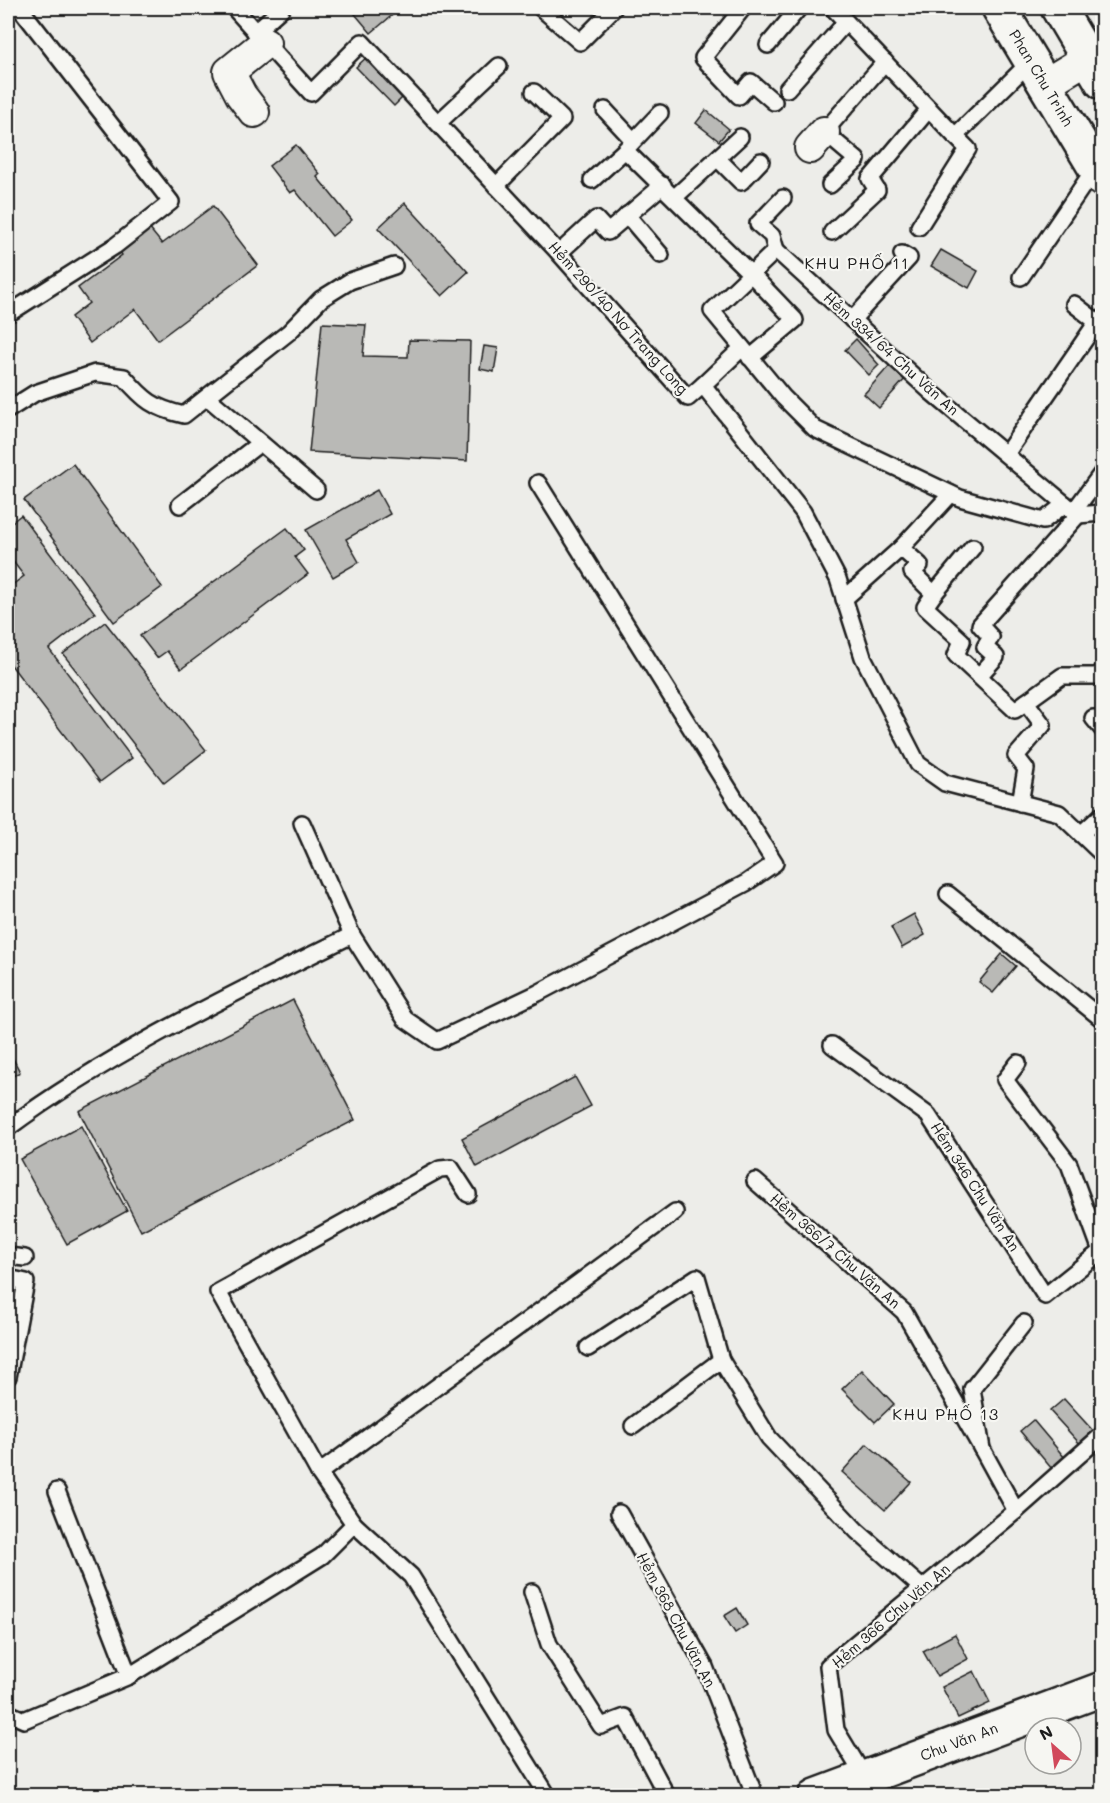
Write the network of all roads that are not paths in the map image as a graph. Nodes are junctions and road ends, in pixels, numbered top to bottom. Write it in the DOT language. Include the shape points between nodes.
graph roads {
  1 [pos="20,8"];
  2 [pos="234,8"];
  3 [pos="282,8"];
  4 [pos="541,8"];
  5 [pos="614,8"];
  6 [pos="742,8"];
  7 [pos="799,8"];
  8 [pos="833,8"];
  9 [pos="999,8"];
  10 [pos="1058,8"];
  11 [pos="846,22"];
  12 [pos="260,38"];
  13 [pos="768,45"];
  14 [pos="885,62"];
  15 [pos="499,66"];
  16 [pos="1095,70"];
  17 [pos="1038,72"];
  18 [pos="787,89"];
  19 [pos="534,92"];
  20 [pos="774,102"];
  21 [pos="929,109"];
  22 [pos="605,110"];
  23 [pos="254,111"];
  24 [pos="660,113"];
  25 [pos="438,123"];
  26 [pos="955,136"];
  27 [pos="740,137"];
  28 [pos="629,145"];
  29 [pos="718,159"];
  30 [pos="761,161"];
  31 [pos="1099,173"];
  32 [pos="592,180"];
  33 [pos="663,185"];
  34 [pos="830,185"];
  35 [pos="496,186"];
  36 [pos="675,197"];
  37 [pos="783,198"];
  38 [pos="627,215"];
  39 [pos="919,226"];
  40 [pos="832,232"];
  41 [pos="777,250"];
  42 [pos="559,253"];
  43 [pos="902,254"];
  44 [pos="661,255"];
  45 [pos="394,266"];
  46 [pos="752,274"];
  47 [pos="1021,277"];
  48 [pos="1074,304"];
  49 [pos="8,314"];
  50 [pos="852,320"];
  51 [pos="746,353"];
  52 [pos="703,385"];
  53 [pos="207,397"];
  54 [pos="8,410"];
  55 [pos="260,443"];
  56 [pos="1006,454"];
  57 [pos="1102,472"];
  58 [pos="538,483"];
  59 [pos="316,490"];
  60 [pos="951,494"];
  61 [pos="180,505"];
  62 [pos="1072,510"];
  63 [pos="1102,513"];
  64 [pos="973,547"];
  65 [pos="901,548"];
  66 [pos="934,594"];
  67 [pos="844,598"];
  68 [pos="1102,672"];
  69 [pos="979,676"];
  70 [pos="1026,702"];
  71 [pos="1020,803"];
  72 [pos="1102,815"];
  73 [pos="302,823"];
  74 [pos="1081,834"];
  75 [pos="1102,854"];
  76 [pos="948,894"];
  77 [pos="352,935"];
  78 [pos="1102,1019"];
  79 [pos="832,1045"];
  80 [pos="1018,1062"];
  81 [pos="8,1128"];
  82 [pos="755,1181"];
  83 [pos="468,1194"];
  84 [pos="675,1212"];
  85 [pos="1102,1252"];
  86 [pos="8,1256"];
  87 [pos="25,1258"];
  88 [pos="8,1278"];
  89 [pos="1024,1323"];
  90 [pos="588,1348"];
  91 [pos="721,1360"];
  92 [pos="8,1377"];
  93 [pos="633,1426"];
  94 [pos="1102,1436"];
  95 [pos="982,1449"];
  96 [pos="319,1473"];
  97 [pos="57,1491"];
  98 [pos="1016,1511"];
  99 [pos="619,1514"];
  100 [pos="354,1524"];
  101 [pos="922,1588"];
  102 [pos="532,1592"];
  103 [pos="129,1676"];
  104 [pos="1099,1697"];
  105 [pos="8,1713"];
  106 [pos="869,1787"];
  107 [pos="548,1796"];
  108 [pos="667,1796"];
  109 [pos="755,1796"];
  110 [pos="816,1796"];
  1 -- 49 [label="lane" via="171,202 115,246"];
  2 -- 12 [label="lane, Hẻm 290/40 Nơ Trang Long"];
  3 -- 12 [label="lane"];
  4 -- 5 [label="lane" via="580,42"];
  6 -- 20 [label="lane" via="703,58 739,96 751,82"];
  7 -- 13 [label="lane"];
  8 -- 11 [label="lane"];
  9 -- 17 [label="street, Phan Chu Trinh"];
  10 -- 16 [label="street"];
  11 -- 14 [label="lane"];
  11 -- 18 [label="lane"];
  12 -- 23 [label="street" via="229,72"];
  12 -- 25 [label="lane, Hẻm 290/40 Nơ Trang Long" via="311,93 362,42"];
  14 -- 21 [label="lane"];
  14 -- 34 [label="lane" via="817,140 857,160"];
  15 -- 25 [label="lane"];
  16 -- 17 [label="street"];
  17 -- 26 [label="lane"];
  17 -- 31 [label="street, Phan Chu Trinh"];
  19 -- 35 [label="lane" via="562,119"];
  21 -- 26 [label="lane"];
  21 -- 40 [label="lane" via="870,179 877,190"];
  22 -- 28 [label="lane"];
  24 -- 28 [label="lane"];
  25 -- 35 [label="lane, Hẻm 290/40 Nơ Trang Long"];
  26 -- 39 [label="lane" via="968,149"];
  27 -- 29 [label="lane"];
  28 -- 32 [label="lane"];
  28 -- 33 [label="lane"];
  29 -- 30 [label="lane" via="741,182"];
  29 -- 36 [label="lane"];
  31 -- 47 [label="lane"];
  33 -- 36 [label="lane"];
  33 -- 38 [label="lane"];
  35 -- 42 [label="lane, Hẻm 290/40 Nơ Trang Long"];
  36 -- 46 [label="lane"];
  37 -- 41 [label="lane, Hẻm 334/64 Chu Văn An" via="758,224 771,236"];
  38 -- 42 [label="lane" via="608,232 596,219"];
  38 -- 44 [label="lane"];
  41 -- 46 [label="lane"];
  41 -- 50 [label="lane, Hẻm 334/64 Chu Văn An"];
  42 -- 52 [label="lane, Hẻm 290/40 Nơ Trang Long" via="688,398"];
  43 -- 50 [label="lane" via="909,258"];
  45 -- 53 [label="lane" via="350,281 321,299 289,332"];
  46 -- 51 [label="lane" via="712,311"];
  46 -- 51 [label="lane" via="795,320"];
  48 -- 56 [label="lane" via="1096,322"];
  50 -- 56 [label="lane, Hẻm 334/64 Chu Văn An"];
  51 -- 52 [label="lane"];
  51 -- 60 [label="lane" via="815,429"];
  52 -- 67 [label="lane, Hẻm 290/40 Nơ Trang Long" via="803,512"];
  53 -- 54 [label="lane" via="184,415 162,410 144,400 124,377 95,373 35,393"];
  53 -- 55 [label="lane"];
  55 -- 59 [label="lane"];
  55 -- 61 [label="lane"];
  56 -- 62 [label="lane, Hẻm 334/64 Chu Văn An"];
  57 -- 62 [label="lane"];
  58 -- 77 [label="lane" via="775,863 746,883 559,982 437,1041 405,1019"];
  60 -- 62 [label="lane" via="1044,520"];
  60 -- 65 [label="lane"];
  62 -- 63 [label="lane"];
  62 -- 69 [label="lane" via="980,625 992,637 985,647 996,657"];
  64 -- 66 [label="lane"];
  65 -- 66 [label="lane" via="920,565 912,572"];
  65 -- 67 [label="lane"];
  66 -- 69 [label="lane" via="925,607 962,641 956,655"];
  67 -- 71 [label="lane, Hẻm 290/40 Nơ Trang Long" via="862,657 918,764 945,783"];
  68 -- 70 [label="lane" via="1096,676 1062,675"];
  69 -- 70 [label="lane" via="1015,710"];
  70 -- 71 [label="lane" via="1044,724 1016,756 1026,769"];
  71 -- 74 [label="lane" via="1059,813"];
  72 -- 74 [label="lane"];
  73 -- 77 [label="lane"];
  74 -- 75 [label="lane"];
  76 -- 78 [label="lane"];
  77 -- 81 [label="lane" via="220,1001 49,1097"];
  79 -- 85 [label="lane, Hẻm 346 Chu Văn An" via="928,1114 1045,1296"];
  80 -- 85 [label="lane" via="1005,1080 1069,1164"];
  82 -- 95 [label="lane, Hẻm 366/7 Chu Văn An" via="904,1312"];
  83 -- 96 [label="lane" via="451,1168 440,1169 218,1292"];
  84 -- 96 [label="lane"];
  86 -- 87 [label="lane"];
  88 -- 92 [label="lane" via="26,1282"];
  89 -- 95 [label="lane" via="972,1389"];
  90 -- 91 [label="lane" via="697,1277"];
  91 -- 93 [label="lane"];
  91 -- 101 [label="lane" via="769,1438 857,1531"];
  94 -- 98 [label="lane, Hẻm 366 Chu Văn An"];
  95 -- 98 [label="lane"];
  96 -- 100 [label="lane"];
  97 -- 103 [label="lane"];
  98 -- 101 [label="lane, Hẻm 366 Chu Văn An"];
  99 -- 109 [label="lane, Hẻm 368 Chu Văn An" via="705,1667"];
  100 -- 103 [label="lane" via="322,1556"];
  100 -- 107 [label="lane" via="411,1576"];
  101 -- 106 [label="lane, Hẻm 366 Chu Văn An" via="828,1666 836,1730"];
  102 -- 108 [label="lane" via="549,1644 601,1726 625,1717"];
  103 -- 105 [label="lane" via="24,1720"];
  104 -- 106 [label="street, Chu Văn An"];
  106 -- 110 [label="street, Chu Văn An"];
}
